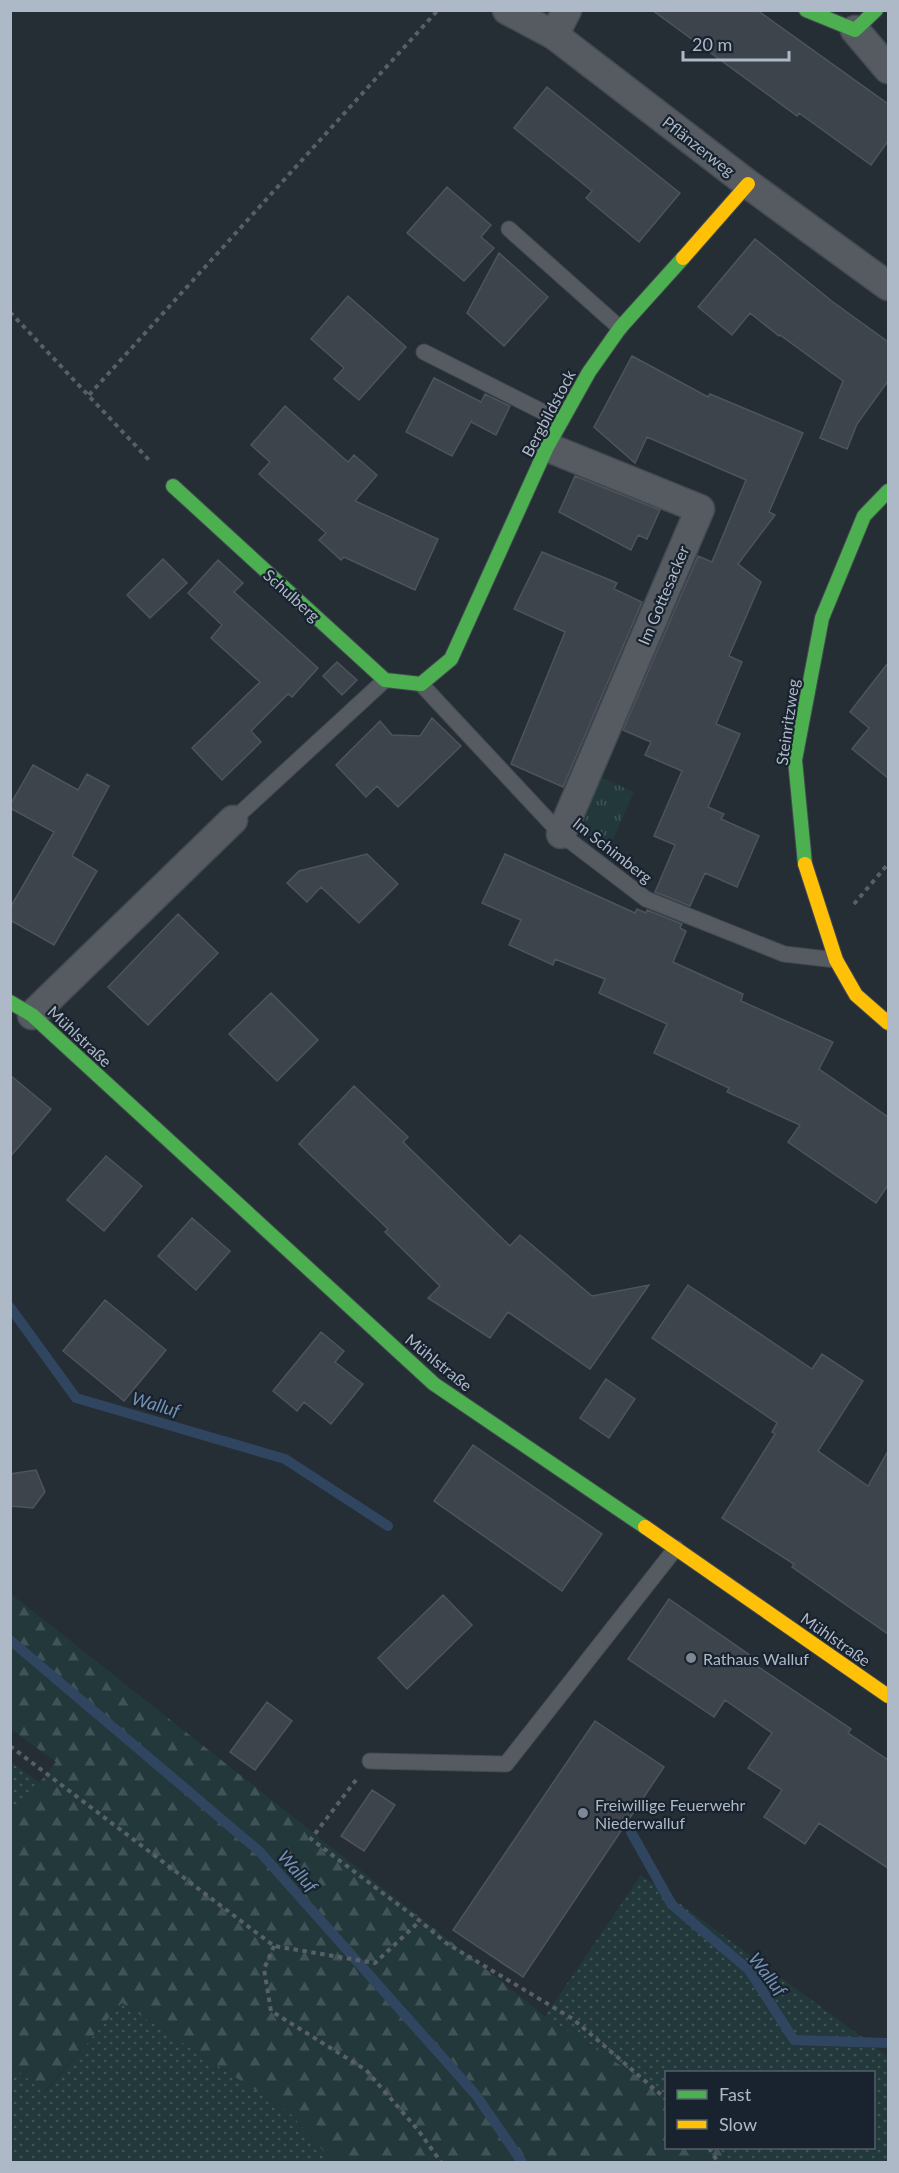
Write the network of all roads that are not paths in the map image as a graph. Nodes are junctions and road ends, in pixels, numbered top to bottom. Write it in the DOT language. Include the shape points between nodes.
graph roads {
  1 [pos="507,10"];
  2 [pos="567,10"];
  3 [pos="806,10"];
  4 [pos="876,10"];
  5 [pos="855,30"];
  6 [pos="554,35"];
  7 [pos="888,69"];
  8 [pos="748,184"];
  9 [pos="509,229"];
  10 [pos="888,286"];
  11 [pos="620,328"];
  12 [pos="424,352"];
  13 [pos="561,421"];
  14 [pos="547,447"];
  15 [pos="173,486"];
  16 [pos="888,491"];
  17 [pos="385,680"];
  18 [pos="421,684"];
  19 [pos="233,820"];
  20 [pos="561,834"];
  21 [pos="836,960"];
  22 [pos="21,1008"];
  23 [pos="888,1023"];
  24 [pos="676,1548"];
  25 [pos="888,1695"];
  26 [pos="370,1761"];
  1 -- 6 [label="street, Pflänzerweg"];
  2 -- 6 [label="street"];
  3 -- 5 [label="street"];
  4 -- 5 [label="street"];
  5 -- 7 [label="street"];
  6 -- 8 [label="street, Pflänzerweg"];
  8 -- 10 [label="street, Pflänzerweg"];
  8 -- 11 [label="street, Bergbildstock"];
  9 -- 11 [label="lane"];
  11 -- 13 [label="street, Bergbildstock"];
  12 -- 13 [label="lane"];
  13 -- 14 [label="street, Bergbildstock"];
  14 -- 18 [label="street, Bergbildstock" via="451,659"];
  14 -- 20 [label="street, Im Gottesacker" via="700,509"];
  15 -- 17 [label="street, Schulberg"];
  16 -- 21 [label="street, Steinritzweg" via="864,516 822,618 795,760 805,862"];
  17 -- 18 [label="street"];
  17 -- 19 [label="lane"];
  18 -- 20 [label="lane, Im Schimberg"];
  19 -- 22 [label="street"];
  20 -- 21 [label="lane, Im Schimberg" via="646,898 784,954"];
  21 -- 23 [label="street, Steinritzweg" via="856,995"];
  22 -- 24 [label="street, Mühlstraße" via="434,1384"];
  24 -- 25 [label="street, Mühlstraße"];
  24 -- 26 [label="lane" via="506,1764"];
}
